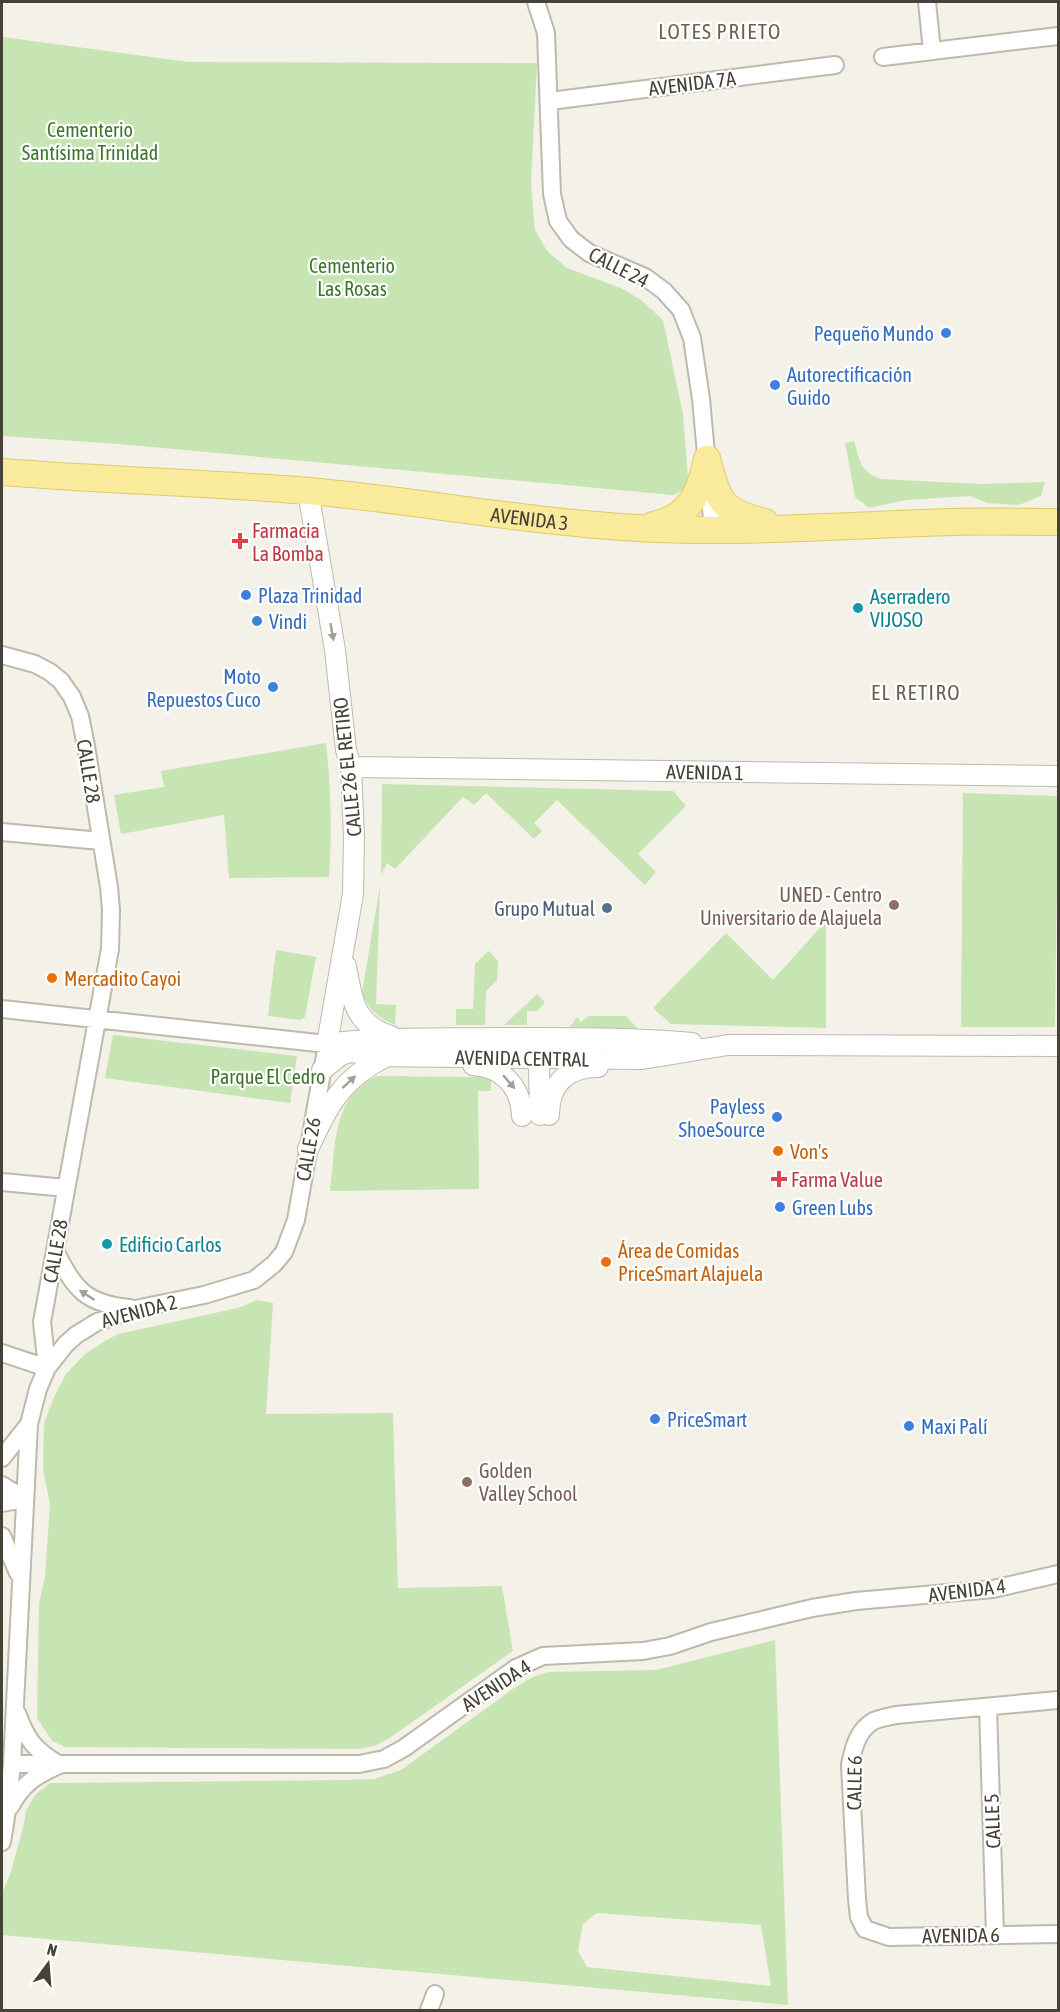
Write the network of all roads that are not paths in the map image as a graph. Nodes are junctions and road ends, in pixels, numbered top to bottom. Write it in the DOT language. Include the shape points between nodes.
graph roads {
  1 [pos="536,2"];
  2 [pos="927,2"];
  3 [pos="1059,36"];
  4 [pos="932,51"];
  5 [pos="883,57"];
  6 [pos="835,65"];
  7 [pos="550,101"];
  8 [pos="707,459"];
  9 [pos="2,472"];
  10 [pos="308,491"];
  11 [pos="1059,522"];
  12 [pos="637,528"];
  13 [pos="795,529"];
  14 [pos="713,530"];
  15 [pos="2,655"];
  16 [pos="351,767"];
  17 [pos="1059,776"];
  18 [pos="2,832"];
  19 [pos="101,841"];
  20 [pos="344,955"];
  21 [pos="2,1009"];
  22 [pos="98,1018"];
  23 [pos="603,1039"];
  24 [pos="659,1040"];
  25 [pos="327,1044"];
  26 [pos="719,1046"];
  27 [pos="415,1047"];
  28 [pos="1059,1047"];
  29 [pos="351,1051"];
  30 [pos="681,1052"];
  31 [pos="388,1056"];
  32 [pos="534,1058"];
  33 [pos="591,1058"];
  34 [pos="322,1070"];
  35 [pos="535,1116"];
  36 [pos="308,1149"];
  37 [pos="2,1182"];
  38 [pos="66,1188"];
  39 [pos="55,1251"];
  40 [pos="284,1251"];
  41 [pos="140,1308"];
  42 [pos="2,1353"];
  43 [pos="47,1368"];
  44 [pos="29,1424"];
  45 [pos="2,1458"];
  46 [pos="2,1485"];
  47 [pos="25,1499"];
  48 [pos="2,1503"];
  49 [pos="2,1536"];
  50 [pos="1059,1574"];
  51 [pos="20,1578"];
  52 [pos="1059,1700"];
  53 [pos="14,1706"];
  54 [pos="988,1707"];
  55 [pos="12,1764"];
  56 [pos="60,1765"];
  57 [pos="7,1811"];
  58 [pos="2,1842"];
  59 [pos="865,1929"];
  60 [pos="995,1934"];
  61 [pos="1059,1934"];
  1 -- 7 [label="street, CALLE 24" via="546,33"];
  2 -- 4 [label="street"];
  3 -- 4 [label="street"];
  4 -- 5 [label="street"];
  6 -- 7 [label="street, AVENIDA 7A"];
  7 -- 8 [label="street, CALLE 24" via="552,194 558,221 571,239 589,253 645,277 681,310 693,338"];
  8 -- 12 [label="main road" via="702,484 683,512 661,523"];
  8 -- 13 [label="main road" via="716,489 731,511"];
  8 -- 14 [label="street, CALLE 24"];
  9 -- 10 [label="main road, AVENIDA 3"];
  10 -- 12 [label="main road, AVENIDA 3"];
  10 -- 16 [label="street, CALLE 26 EL RETIRO, one-way"];
  11 -- 13 [label="main road, AVENIDA 3"];
  12 -- 14 [label="main road, AVENIDA 3"];
  13 -- 14 [label="main road, AVENIDA 3"];
  15 -- 19 [label="street, CALLE 28" via="50,672 72,697 80,716"];
  16 -- 17 [label="street, AVENIDA 1"];
  16 -- 20 [label="street, CALLE 26 EL RETIRO" via="355,868"];
  18 -- 19 [label="street"];
  19 -- 22 [label="street, CALLE 28" via="111,930"];
  20 -- 25 [label="street, CALLE 26 EL RETIRO"];
  20 -- 27 [label="street" via="352,997 364,1022"];
  21 -- 22 [label="street, AVENIDA CENTRAL"];
  22 -- 25 [label="street, AVENIDA CENTRAL"];
  22 -- 38 [label="street, CALLE 28"];
  23 -- 24 [label="street, AVENIDA CENTRAL"];
  23 -- 27 [label="street, AVENIDA CENTRAL"];
  23 -- 32 [label="street" via="585,1048 549,1048"];
  24 -- 26 [label="street, AVENIDA CENTRAL"];
  24 -- 33 [label="street" via="639,1048 607,1048"];
  25 -- 27 [label="street, AVENIDA CENTRAL" via="368,1039"];
  25 -- 29 [label="street, AVENIDA CENTRAL"];
  25 -- 34 [label="street, CALLE 26"];
  26 -- 28 [label="street, AVENIDA CENTRAL"];
  26 -- 30 [label="street, AVENIDA CENTRAL"];
  27 -- 31 [label="street, AVENIDA CENTRAL"];
  27 -- 32 [label="street, AVENIDA CENTRAL"];
  27 -- 35 [label="street, one-way" via="432,1065 494,1069 514,1087 521,1104"];
  29 -- 31 [label="street, AVENIDA CENTRAL"];
  29 -- 32 [label="street" via="369,1047 518,1048"];
  29 -- 34 [label="street"];
  30 -- 33 [label="street, AVENIDA CENTRAL" via="642,1059"];
  30 -- 35 [label="street" via="636,1067 574,1070 560,1080 550,1100"];
  36 -- 31 [label="street, one-way" via="327,1109 343,1087 366,1067"];
  32 -- 33 [label="street, AVENIDA CENTRAL"];
  32 -- 35 [label="street" via="539,1067"];
  34 -- 36 [label="street, CALLE 26"];
  36 -- 40 [label="street, CALLE 26" via="296,1220"];
  37 -- 38 [label="street"];
  38 -- 39 [label="street, CALLE 28"];
  41 -- 39 [label="street, one-way" via="100,1303 79,1291"];
  39 -- 43 [label="street, CALLE 28" via="42,1322"];
  40 -- 41 [label="street, AVENIDA 2" via="254,1280"];
  41 -- 43 [label="street, AVENIDA 2" via="86,1328 65,1345"];
  42 -- 43 [label="street"];
  43 -- 44 [label="street, CALLE 28"];
  44 -- 45 [label="street"];
  44 -- 47 [label="street, CALLE 28"];
  46 -- 47 [label="street"];
  47 -- 48 [label="street"];
  47 -- 51 [label="street, CALLE 28"];
  49 -- 51 [label="street"];
  50 -- 56 [label="street, AVENIDA 4" via="993,1589 812,1608 643,1651 543,1656 516,1668 404,1748 384,1759 359,1764"];
  51 -- 53 [label="street, CALLE 28"];
  52 -- 54 [label="street, CALLE 6"];
  53 -- 55 [label="street, CALLE 28"];
  53 -- 56 [label="street" via="32,1745"];
  54 -- 59 [label="street, CALLE 6" via="896,1715 872,1721 862,1731 850,1765 858,1917"];
  54 -- 60 [label="street, CALLE 5"];
  55 -- 56 [label="street, AVENIDA 4"];
  55 -- 57 [label="street, CALLE 28"];
  56 -- 57 [label="street" via="28,1782"];
  57 -- 58 [label="street, CALLE 28"];
  59 -- 60 [label="street, AVENIDA 6" via="889,1937"];
  60 -- 61 [label="street, AVENIDA 6"];
}
